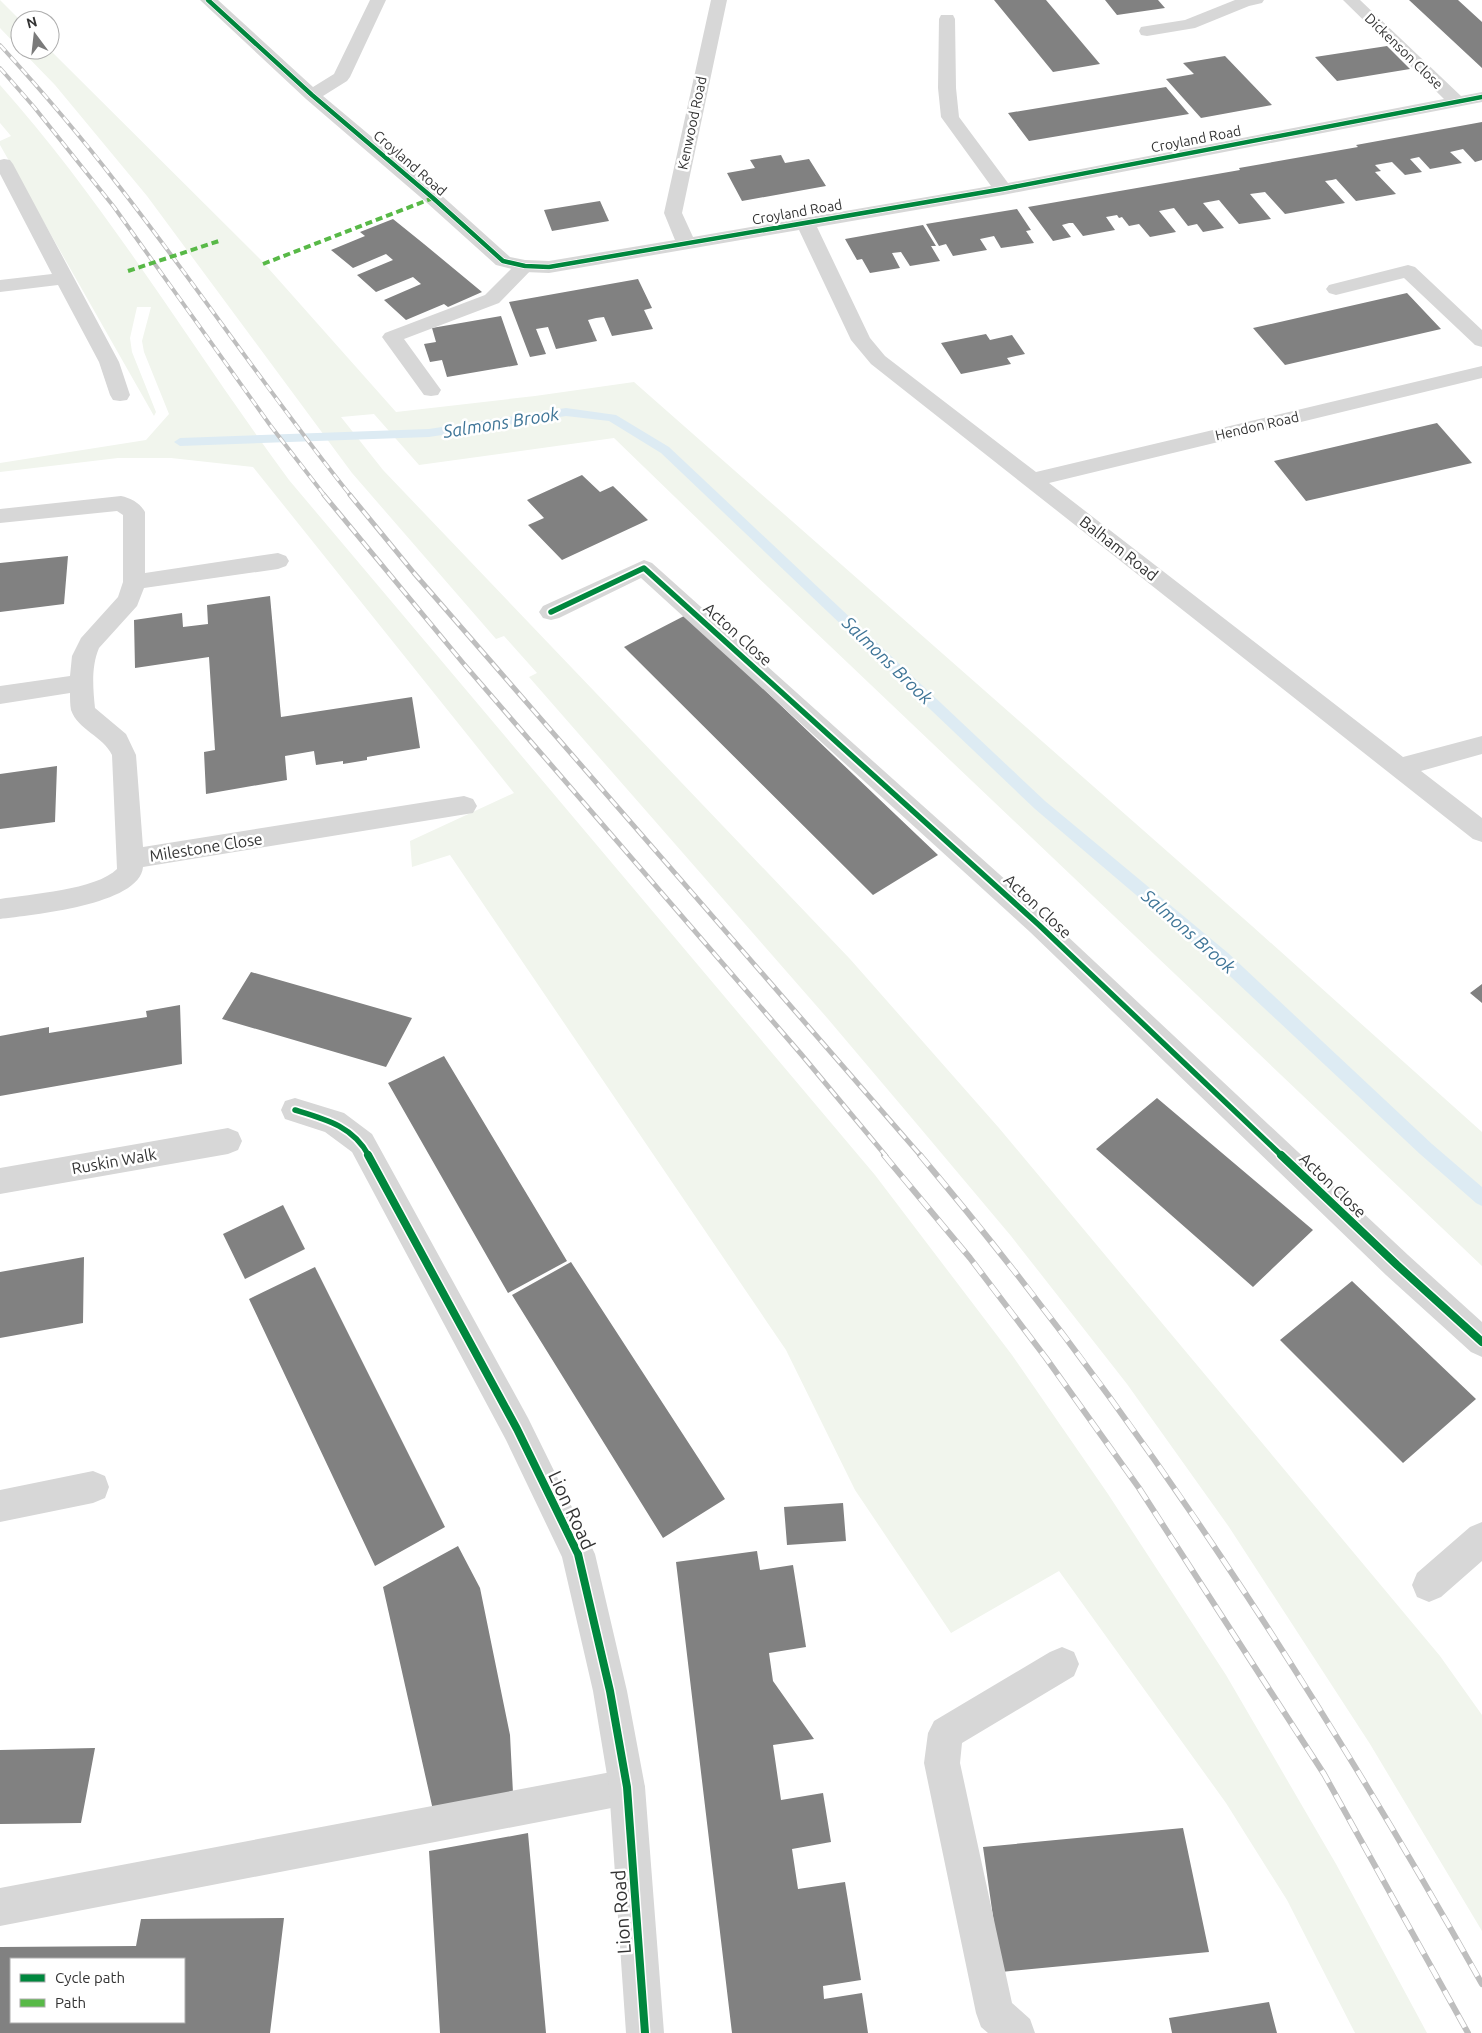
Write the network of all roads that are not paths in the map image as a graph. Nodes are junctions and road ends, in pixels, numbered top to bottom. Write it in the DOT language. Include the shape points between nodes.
graph roads {
  1 [pos="208,0"];
  2 [pos="378,0"];
  3 [pos="719,0"];
  4 [pos="1256,0"];
  5 [pos="1351,0"];
  6 [pos="947,19"];
  7 [pos="1147,31"];
  8 [pos="312,96"];
  9 [pos="1482,97"];
  10 [pos="1458,102"];
  11 [pos="4,164"];
  12 [pos="1003,189"];
  13 [pos="806,224"];
  14 [pos="686,243"];
  15 [pos="525,266"];
  16 [pos="64,278"];
  17 [pos="0,286"];
  18 [pos="1336,289"];
  19 [pos="1482,341"];
  20 [pos="1482,372"];
  21 [pos="431,390"];
  22 [pos="120,395"];
  23 [pos="1032,480"];
  24 [pos="0,516"];
  25 [pos="278,562"];
  26 [pos="134,582"];
  27 [pos="552,612"];
  28 [pos="81,683"];
  29 [pos="0,696"];
  30 [pos="1482,745"];
  31 [pos="1401,768"];
  32 [pos="464,806"];
  33 [pos="1482,832"];
  34 [pos="131,859"];
  35 [pos="0,909"];
  36 [pos="295,1110"];
  37 [pos="228,1141"];
  38 [pos="0,1181"];
  39 [pos="1482,1342"];
  40 [pos="93,1487"];
  41 [pos="0,1506"];
  42 [pos="1482,1539"];
  43 [pos="1428,1585"];
  44 [pos="1062,1664"];
  45 [pos="627,1787"];
  46 [pos="0,1906"];
  47 [pos="645,2033"];
  48 [pos="1016,2033"];
  1 -- 8 [label="street, Croyland Road"];
  2 -- 8 [label="street" via="341,77"];
  3 -- 14 [label="street, Kenwood Road" via="673,214"];
  4 -- 7 [label="street" via="1189,24"];
  5 -- 10 [label="street, Dickenson Close"];
  6 -- 12 [label="street" via="946,88 950,117"];
  8 -- 15 [label="street, Croyland Road" via="503,261"];
  9 -- 10 [label="street, Croyland Road"];
  10 -- 12 [label="street, Croyland Road"];
  11 -- 16 [label="street"];
  12 -- 13 [label="street, Croyland Road"];
  13 -- 14 [label="street, Croyland Road"];
  13 -- 23 [label="street, Balham Road" via="861,340 878,360"];
  14 -- 15 [label="street, Croyland Road" via="549,268"];
  15 -- 21 [label="street" via="492,299 392,337"];
  16 -- 17 [label="street"];
  16 -- 22 [label="street" via="109,362"];
  18 -- 19 [label="street" via="1408,271"];
  20 -- 23 [label="street, Hendon Road"];
  23 -- 31 [label="street, Balham Road"];
  24 -- 26 [label="street" via="121,503 134,512"];
  25 -- 26 [label="street"];
  26 -- 28 [label="street, Milestone Close" via="129,600 89,644"];
  27 -- 39 [label="street, Acton Close" via="644,568 1039,925"];
  28 -- 29 [label="street"];
  28 -- 34 [label="street, Milestone Close" via="83,709 89,718 117,740 124,755"];
  30 -- 31 [label="street"];
  31 -- 33 [label="street, Balham Road"];
  32 -- 34 [label="street, Milestone Close"];
  34 -- 35 [label="street" via="130,874 120,884 101,891"];
  36 -- 45 [label="street, Lion Road" via="334,1122 362,1144 517,1429 578,1554 610,1691"];
  37 -- 38 [label="street, Ruskin Walk"];
  40 -- 41 [label="street"];
  42 -- 43 [label="street"];
  44 -- 48 [label="street" via="946,1734 942,1763 995,2013"];
  45 -- 46 [label="street"];
  45 -- 47 [label="street, Lion Road"];
}
